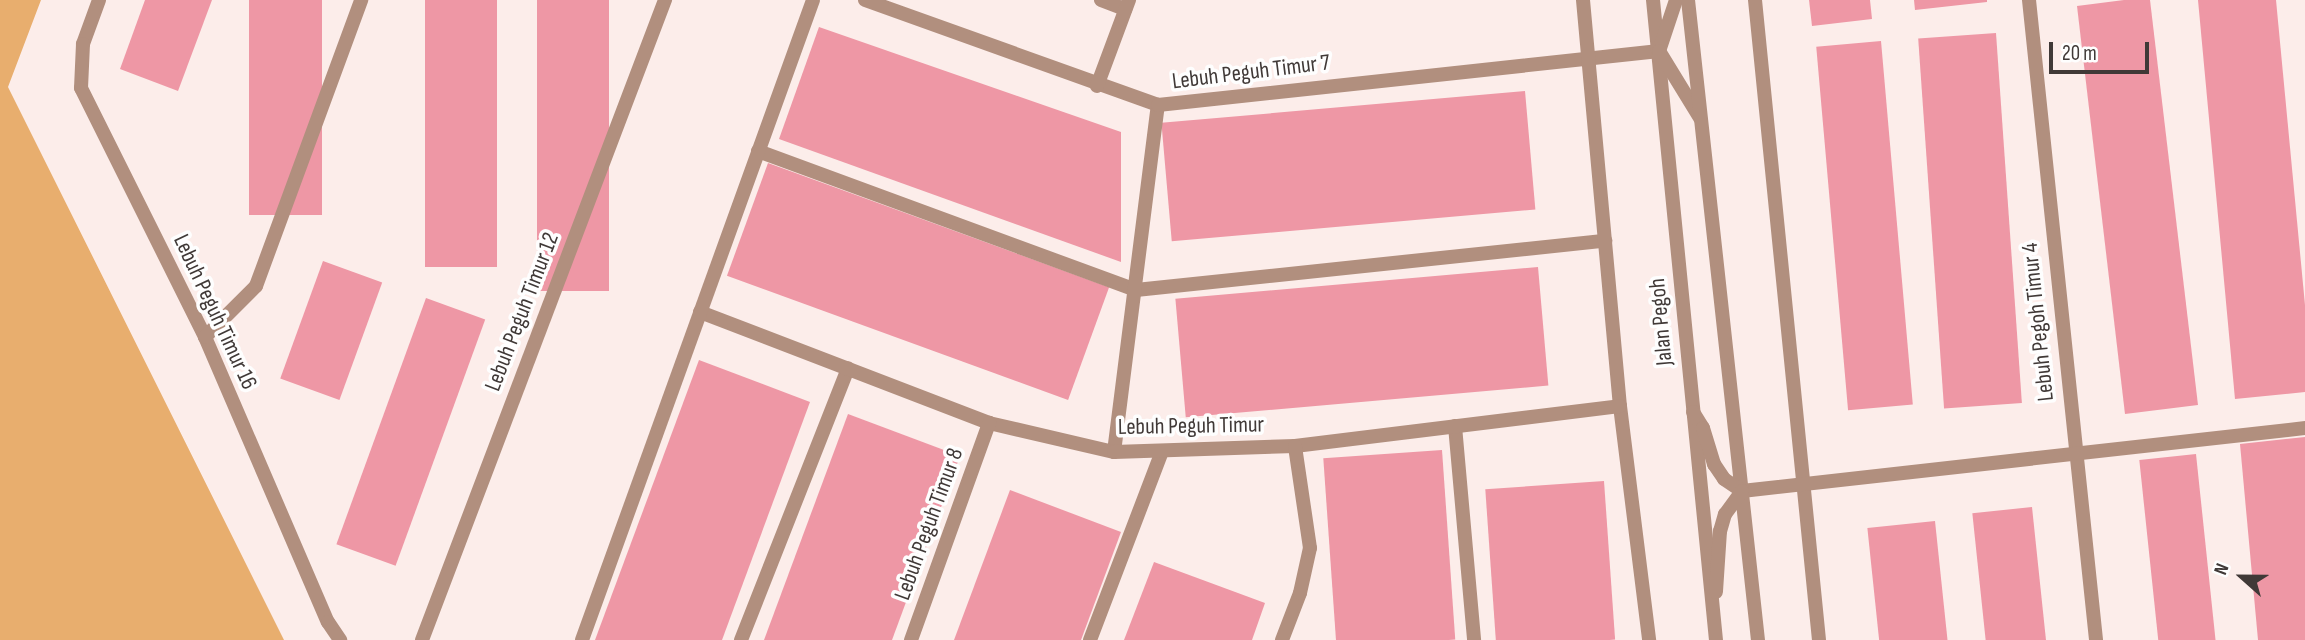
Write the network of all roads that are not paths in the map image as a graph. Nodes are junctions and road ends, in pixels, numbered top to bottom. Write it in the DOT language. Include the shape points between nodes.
graph roads {
  1 [pos="99,0"];
  2 [pos="361,0"];
  3 [pos="664,0"];
  4 [pos="813,0"];
  5 [pos="865,0"];
  6 [pos="1101,0"];
  7 [pos="1583,0"];
  8 [pos="1653,0"];
  9 [pos="1676,0"];
  10 [pos="1688,0"];
  11 [pos="1755,0"];
  12 [pos="2029,0"];
  13 [pos="1127,4"];
  14 [pos="1659,51"];
  15 [pos="1588,56"];
  16 [pos="1097,86"];
  17 [pos="1158,105"];
  18 [pos="1700,119"];
  19 [pos="758,150"];
  20 [pos="1605,241"];
  21 [pos="1136,290"];
  22 [pos="700,312"];
  23 [pos="205,337"];
  24 [pos="848,368"];
  25 [pos="1620,406"];
  26 [pos="1692,411"];
  27 [pos="989,423"];
  28 [pos="1455,426"];
  29 [pos="2305,428"];
  30 [pos="1295,446"];
  31 [pos="1162,451"];
  32 [pos="1114,452"];
  33 [pos="2074,456"];
  34 [pos="1804,485"];
  35 [pos="1742,491"];
  36 [pos="1711,600"];
  37 [pos="340,640"];
  38 [pos="422,640"];
  39 [pos="582,640"];
  40 [pos="741,640"];
  41 [pos="911,640"];
  42 [pos="1090,640"];
  43 [pos="1282,640"];
  44 [pos="1474,640"];
  45 [pos="1649,640"];
  46 [pos="1716,640"];
  47 [pos="1758,640"];
  48 [pos="1819,640"];
  49 [pos="2096,640"];
  1 -- 23 [label="street, Lebuh Peguh Timur 16" via="83,44 80,88"];
  2 -- 23 [label="street" via="256,286"];
  3 -- 38 [label="street, Lebuh Peguh Timur 12"];
  4 -- 19 [label="street"];
  5 -- 16 [label="street, Lebuh Peguh Timur 7"];
  6 -- 13 [label="street"];
  7 -- 15 [label="street"];
  8 -- 14 [label="street, Jalan Pegoh"];
  9 -- 14 [label="street"];
  10 -- 18 [label="street"];
  11 -- 34 [label="street"];
  12 -- 33 [label="street, Lebuh Pegoh Timur 4"];
  13 -- 16 [label="street"];
  14 -- 15 [label="street, Lebuh Peguh Timur 7"];
  14 -- 18 [label="street"];
  14 -- 26 [label="street, Jalan Pegoh"];
  15 -- 17 [label="street, Lebuh Peguh Timur 7"];
  15 -- 20 [label="street"];
  16 -- 17 [label="street, Lebuh Peguh Timur 7"];
  17 -- 21 [label="street"];
  18 -- 35 [label="street"];
  19 -- 21 [label="street"];
  19 -- 22 [label="street"];
  20 -- 21 [label="street"];
  20 -- 25 [label="street"];
  21 -- 32 [label="street"];
  22 -- 24 [label="street, Lebuh Peguh Timur"];
  22 -- 39 [label="street"];
  23 -- 37 [label="street, Lebuh Peguh Timur 16" via="328,622"];
  24 -- 27 [label="street, Lebuh Peguh Timur"];
  24 -- 40 [label="street"];
  25 -- 28 [label="street, Lebuh Peguh Timur"];
  25 -- 45 [label="street"];
  26 -- 35 [label="street" via="1703,428 1714,464 1724,479"];
  26 -- 36 [label="street, Jalan Pegoh"];
  27 -- 32 [label="street, Lebuh Peguh Timur"];
  27 -- 41 [label="street, Lebuh Peguh Timur 8"];
  28 -- 30 [label="street, Lebuh Peguh Timur"];
  28 -- 44 [label="street"];
  29 -- 33 [label="street"];
  30 -- 31 [label="street, Lebuh Peguh Timur"];
  30 -- 43 [label="street" via="1310,548 1300,593"];
  31 -- 32 [label="street, Lebuh Peguh Timur"];
  31 -- 42 [label="street"];
  33 -- 34 [label="street"];
  33 -- 49 [label="street, Lebuh Pegoh Timur 4"];
  34 -- 35 [label="street"];
  34 -- 48 [label="street"];
  35 -- 36 [label="street" via="1725,514 1720,531 1718,581"];
  35 -- 47 [label="street"];
  36 -- 46 [label="street, Jalan Pegoh"];
}
